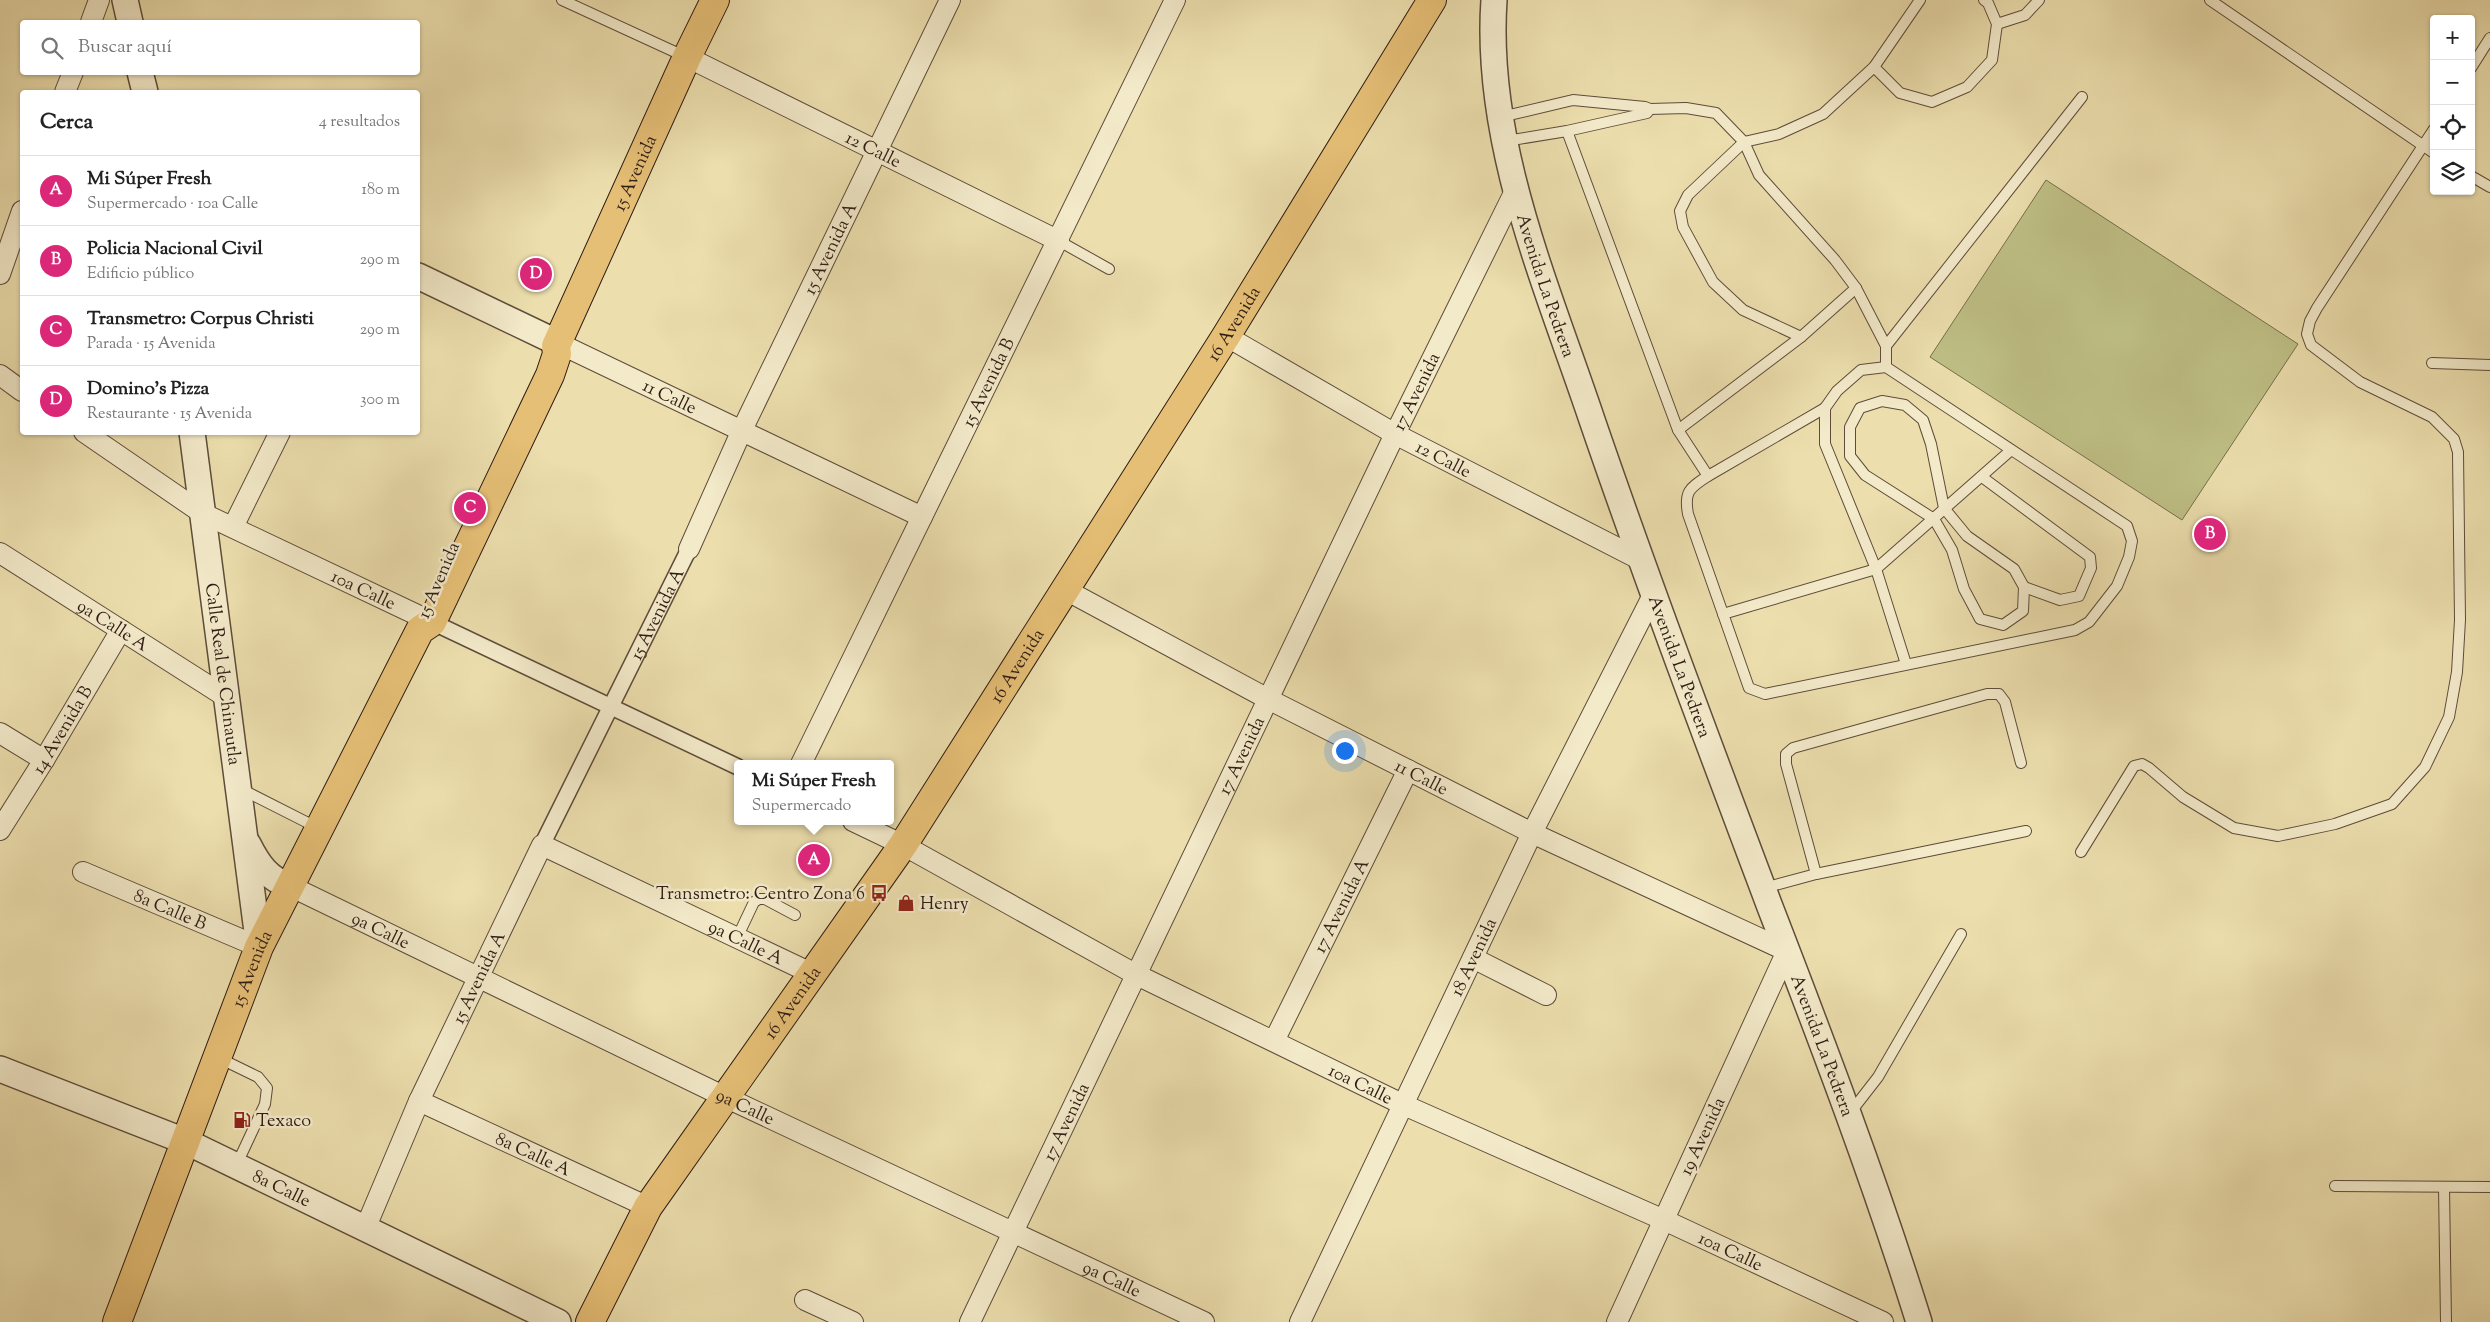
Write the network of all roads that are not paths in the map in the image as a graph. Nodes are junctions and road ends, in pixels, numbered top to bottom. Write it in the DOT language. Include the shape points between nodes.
graph roads {
  1 [pos="99,0"];
  2 [pos="125,0"];
  3 [pos="562,0"];
  4 [pos="715,0"];
  5 [pos="950,0"];
  6 [pos="1175,0"];
  7 [pos="1432,0"];
  8 [pos="1494,0"];
  9 [pos="1920,0"];
  10 [pos="1984,0"];
  11 [pos="2039,0"];
  12 [pos="2210,0"];
  13 [pos="91,20"];
  14 [pos="130,20"];
  15 [pos="1998,24"];
  16 [pos="2490,38"];
  17 [pos="687,57"];
  18 [pos="2475,62"];
  19 [pos="1874,67"];
  20 [pos="71,75"];
  21 [pos="141,75"];
  22 [pos="66,90"];
  23 [pos="144,90"];
  24 [pos="2082,97"];
  25 [pos="1650,109"];
  26 [pos="1500,117"];
  27 [pos="1568,131"];
  28 [pos="2430,136"];
  29 [pos="1505,141"];
  30 [pos="1744,142"];
  31 [pos="2423,147"];
  32 [pos="2430,151"];
  33 [pos="878,153"];
  34 [pos="2475,178"];
  35 [pos="2490,187"];
  36 [pos="1515,191"];
  37 [pos="20,217"];
  38 [pos="1059,241"];
  39 [pos="1109,269"];
  40 [pos="0,274"];
  41 [pos="420,277"];
  42 [pos="1856,288"];
  43 [pos="1226,336"];
  44 [pos="1801,337"];
  45 [pos="557,344"];
  46 [pos="1886,346"];
  47 [pos="2432,363"];
  48 [pos="2490,365"];
  49 [pos="1886,367"];
  50 [pos="0,376"];
  51 [pos="20,390"];
  52 [pos="1825,408"];
  53 [pos="742,430"];
  54 [pos="1678,430"];
  55 [pos="1395,434"];
  56 [pos="88,435"];
  57 [pos="192,435"];
  58 [pos="279,435"];
  59 [pos="2010,451"];
  60 [pos="1708,476"];
  61 [pos="1982,476"];
  62 [pos="1944,508"];
  63 [pos="202,513"];
  64 [pos="922,516"];
  65 [pos="1934,519"];
  66 [pos="233,528"];
  67 [pos="688,549"];
  68 [pos="0,553"];
  69 [pos="1639,559"];
  70 [pos="1876,569"];
  71 [pos="2024,587"];
  72 [pos="1064,589"];
  73 [pos="1653,596"];
  74 [pos="1723,614"];
  75 [pos="423,622"];
  76 [pos="121,630"];
  77 [pos="1906,664"];
  78 [pos="226,697"];
  79 [pos="1268,699"];
  80 [pos="610,706"];
  81 [pos="0,734"];
  82 [pos="44,760"];
  83 [pos="804,760"];
  84 [pos="2022,763"];
  85 [pos="734,765"];
  86 [pos="1408,770"];
  87 [pos="238,788"];
  88 [pos="861,825"];
  89 [pos="318,828"];
  90 [pos="0,830"];
  91 [pos="2026,831"];
  92 [pos="1532,833"];
  93 [pos="244,835"];
  94 [pos="542,845"];
  95 [pos="902,845"];
  96 [pos="2081,852"];
  97 [pos="83,872"];
  98 [pos="1816,874"];
  99 [pos="290,886"];
  100 [pos="1764,888"];
  101 [pos="795,915"];
  102 [pos="1961,934"];
  103 [pos="737,938"];
  104 [pos="259,947"];
  105 [pos="1787,951"];
  106 [pos="1473,958"];
  107 [pos="813,974"];
  108 [pos="1136,974"];
  109 [pos="478,976"];
  110 [pos="1546,996"];
  111 [pos="1274,1041"];
  112 [pos="218,1058"];
  113 [pos="0,1069"];
  114 [pos="726,1097"];
  115 [pos="419,1101"];
  116 [pos="1404,1105"];
  117 [pos="1849,1114"];
  118 [pos="187,1142"];
  119 [pos="236,1167"];
  120 [pos="2335,1186"];
  121 [pos="2444,1186"];
  122 [pos="2490,1187"];
  123 [pos="648,1207"];
  124 [pos="1664,1220"];
  125 [pos="365,1229"];
  126 [pos="1015,1231"];
  127 [pos="805,1300"];
  128 [pos="117,1322"];
  129 [pos="558,1322"];
  130 [pos="590,1322"];
  131 [pos="853,1322"];
  132 [pos="970,1322"];
  133 [pos="1204,1322"];
  134 [pos="1300,1322"];
  135 [pos="1617,1322"];
  136 [pos="1883,1322"];
  137 [pos="1919,1322"];
  138 [pos="2446,1322"];
  1 -- 13 [label="street"];
  2 -- 14 [label="street"];
  3 -- 17 [label="lane"];
  4 -- 17 [label="main road, 15 Avenida"];
  5 -- 33 [label="street, 15 Avenida A"];
  6 -- 38 [label="street, 15 Avenida B"];
  7 -- 43 [label="main road, 16 Avenida"];
  8 -- 26 [label="street, Avenida La Pedrera"];
  9 -- 19 [label="lane"];
  10 -- 15 [label="lane"];
  11 -- 15 [label="lane" via="2025,15"];
  12 -- 31 [label="lane"];
  15 -- 19 [label="lane" via="1992,60 1966,87 1932,102 1900,93"];
  16 -- 18 [label="lane"];
  17 -- 33 [label="street, 12 Calle"];
  17 -- 45 [label="main road, 15 Avenida"];
  19 -- 30 [label="lane" via="1823,114 1780,134"];
  20 -- 22 [label="street"];
  21 -- 23 [label="street"];
  24 -- 46 [label="lane"];
  25 -- 26 [label="lane" via="1573,100"];
  25 -- 27 [label="lane" via="1647,113"];
  25 -- 30 [label="lane" via="1686,108 1716,114"];
  26 -- 29 [label="street, Avenida La Pedrera"];
  27 -- 29 [label="lane"];
  27 -- 54 [label="lane"];
  28 -- 31 [label="lane"];
  29 -- 36 [label="street, Avenida La Pedrera"];
  30 -- 42 [label="lane" via="1759,175"];
  30 -- 44 [label="lane" via="1688,195 1680,210 1683,227 1713,282 1742,310"];
  31 -- 32 [label="lane"];
  31 -- 96 [label="lane" via="2317,308 2307,334 2311,345 2360,382 2432,417 2454,439 2458,452 2460,620 2457,672 2449,717 2425,768 2392,804 2335,824 2278,836 2234,828 2182,797 2142,764 2134,766"];
  33 -- 38 [label="street, 12 Calle"];
  33 -- 53 [label="street, 15 Avenida A"];
  34 -- 35 [label="lane"];
  36 -- 55 [label="street, 17 Avenida"];
  36 -- 69 [label="street, Avenida La Pedrera"];
  37 -- 40 [label="street"];
  38 -- 39 [label="lane"];
  38 -- 64 [label="street, 15 Avenida B"];
  41 -- 45 [label="street, 11 Calle"];
  42 -- 44 [label="lane"];
  42 -- 46 [label="lane"];
  43 -- 55 [label="street, 12 Calle"];
  43 -- 72 [label="main road, 16 Avenida"];
  44 -- 54 [label="lane"];
  45 -- 53 [label="street, 11 Calle"];
  45 -- 75 [label="main road, 15 Avenida" via="550,375"];
  46 -- 49 [label="lane"];
  47 -- 48 [label="lane"];
  49 -- 52 [label="lane" via="1861,370 1837,391"];
  49 -- 59 [label="lane"];
  50 -- 51 [label="street"];
  52 -- 60 [label="lane"];
  52 -- 70 [label="lane" via="1825,444"];
  53 -- 64 [label="street, 11 Calle"];
  53 -- 67 [label="street, 15 Avenida A"];
  54 -- 60 [label="lane"];
  55 -- 69 [label="street, 12 Calle"];
  55 -- 79 [label="street, 17 Avenida"];
  56 -- 63 [label="street, 10a Calle"];
  57 -- 63 [label="street, Calle Real de Chinautla"];
  58 -- 66 [label="street"];
  59 -- 61 [label="lane"];
  59 -- 77 [label="lane" via="2127,526 2132,541 2117,586 2089,622 2075,630"];
  60 -- 74 [label="lane" via="1693,485 1685,498"];
  61 -- 62 [label="lane"];
  61 -- 71 [label="lane" via="2090,556 2091,568 2079,596 2071,600 2060,600"];
  62 -- 65 [label="lane"];
  62 -- 65 [label="lane" via="1923,420 1905,405 1882,401 1860,408 1850,427 1850,456 1865,475"];
  62 -- 71 [label="lane" via="1967,536 2014,569"];
  63 -- 66 [label="street, 10a Calle"];
  63 -- 78 [label="street, Calle Real de Chinautla"];
  64 -- 83 [label="street, 15 Avenida B"];
  65 -- 70 [label="lane"];
  65 -- 71 [label="lane" via="1952,550 1964,589 1980,619 2003,625 2010,620 2023,610"];
  66 -- 75 [label="street, 10a Calle"];
  67 -- 80 [label="street, 15 Avenida A"];
  68 -- 76 [label="street, 9a Calle A"];
  69 -- 73 [label="street, Avenida La Pedrera"];
  70 -- 74 [label="lane"];
  70 -- 77 [label="lane"];
  72 -- 79 [label="street, 11 Calle"];
  72 -- 95 [label="main road, 16 Avenida"];
  73 -- 92 [label="street, 18 Avenida"];
  73 -- 100 [label="street, Avenida La Pedrera"];
  74 -- 77 [label="lane" via="1749,688 1765,694"];
  75 -- 80 [label="street, 10a Calle"];
  75 -- 89 [label="main road, 15 Avenida"];
  76 -- 78 [label="street, 9a Calle A"];
  76 -- 82 [label="street, 14 Avenida B"];
  78 -- 87 [label="street, Calle Real de Chinautla"];
  79 -- 86 [label="street, 11 Calle"];
  79 -- 108 [label="street, 17 Avenida"];
  80 -- 85 [label="street, 10a Calle"];
  80 -- 94 [label="street, 15 Avenida A"];
  81 -- 82 [label="street"];
  82 -- 90 [label="street, 14 Avenida B"];
  84 -- 98 [label="lane" via="2005,702 1999,694 1988,694 1793,748 1786,754 1786,764"];
  86 -- 92 [label="street, 11 Calle"];
  86 -- 111 [label="street, 17 Avenida A"];
  87 -- 89 [label="lane"];
  87 -- 93 [label="street, Calle Real de Chinautla"];
  88 -- 95 [label="street, 10a Calle"];
  89 -- 99 [label="main road, 15 Avenida"];
  91 -- 98 [label="lane"];
  92 -- 105 [label="street, 11 Calle"];
  92 -- 106 [label="street, 18 Avenida"];
  93 -- 99 [label="street, Calle Real de Chinautla" via="266,872 278,882"];
  93 -- 104 [label="street, Calle Real de Chinautla"];
  94 -- 103 [label="street, 9a Calle A"];
  94 -- 109 [label="street, 15 Avenida A"];
  95 -- 107 [label="main road, 16 Avenida"];
  95 -- 108 [label="street, 10a Calle"];
  97 -- 104 [label="street, 8a Calle B"];
  98 -- 100 [label="lane"];
  99 -- 104 [label="main road, 15 Avenida"];
  99 -- 109 [label="street, 9a Calle"];
  100 -- 105 [label="street, Avenida La Pedrera"];
  101 -- 103 [label="lane" via="759,899 754,902"];
  102 -- 117 [label="lane" via="1878,1077"];
  103 -- 107 [label="street, 9a Calle A"];
  104 -- 112 [label="main road, 15 Avenida"];
  105 -- 117 [label="street, Avenida La Pedrera"];
  105 -- 124 [label="street, 19 Avenida"];
  106 -- 110 [label="street"];
  106 -- 116 [label="street, 18 Avenida"];
  107 -- 114 [label="main road, 16 Avenida"];
  108 -- 111 [label="street, 10a Calle"];
  108 -- 126 [label="street, 17 Avenida"];
  109 -- 114 [label="street, 9a Calle"];
  109 -- 115 [label="street, 15 Avenida A"];
  111 -- 116 [label="street, 10a Calle"];
  112 -- 118 [label="main road, 15 Avenida"];
  112 -- 119 [label="lane" via="258,1077 267,1088 266,1104"];
  113 -- 118 [label="street, 8a Calle"];
  114 -- 123 [label="main road, 16 Avenida"];
  114 -- 126 [label="street, 9a Calle"];
  115 -- 123 [label="street, 8a Calle A"];
  115 -- 125 [label="street, 15 Avenida A"];
  116 -- 124 [label="street, 10a Calle"];
  116 -- 134 [label="street, 18 Avenida"];
  117 -- 137 [label="street, Avenida La Pedrera"];
  118 -- 119 [label="street, 8a Calle"];
  118 -- 128 [label="main road, 15 Avenida"];
  119 -- 125 [label="street, 8a Calle"];
  120 -- 121 [label="lane"];
  121 -- 122 [label="lane"];
  121 -- 138 [label="lane"];
  123 -- 130 [label="main road, 16 Avenida"];
  124 -- 135 [label="street, 19 Avenida"];
  124 -- 136 [label="street, 10a Calle"];
  125 -- 129 [label="street, 8a Calle"];
  126 -- 132 [label="street, 17 Avenida"];
  126 -- 133 [label="street, 9a Calle"];
  127 -- 131 [label="street"];
}
